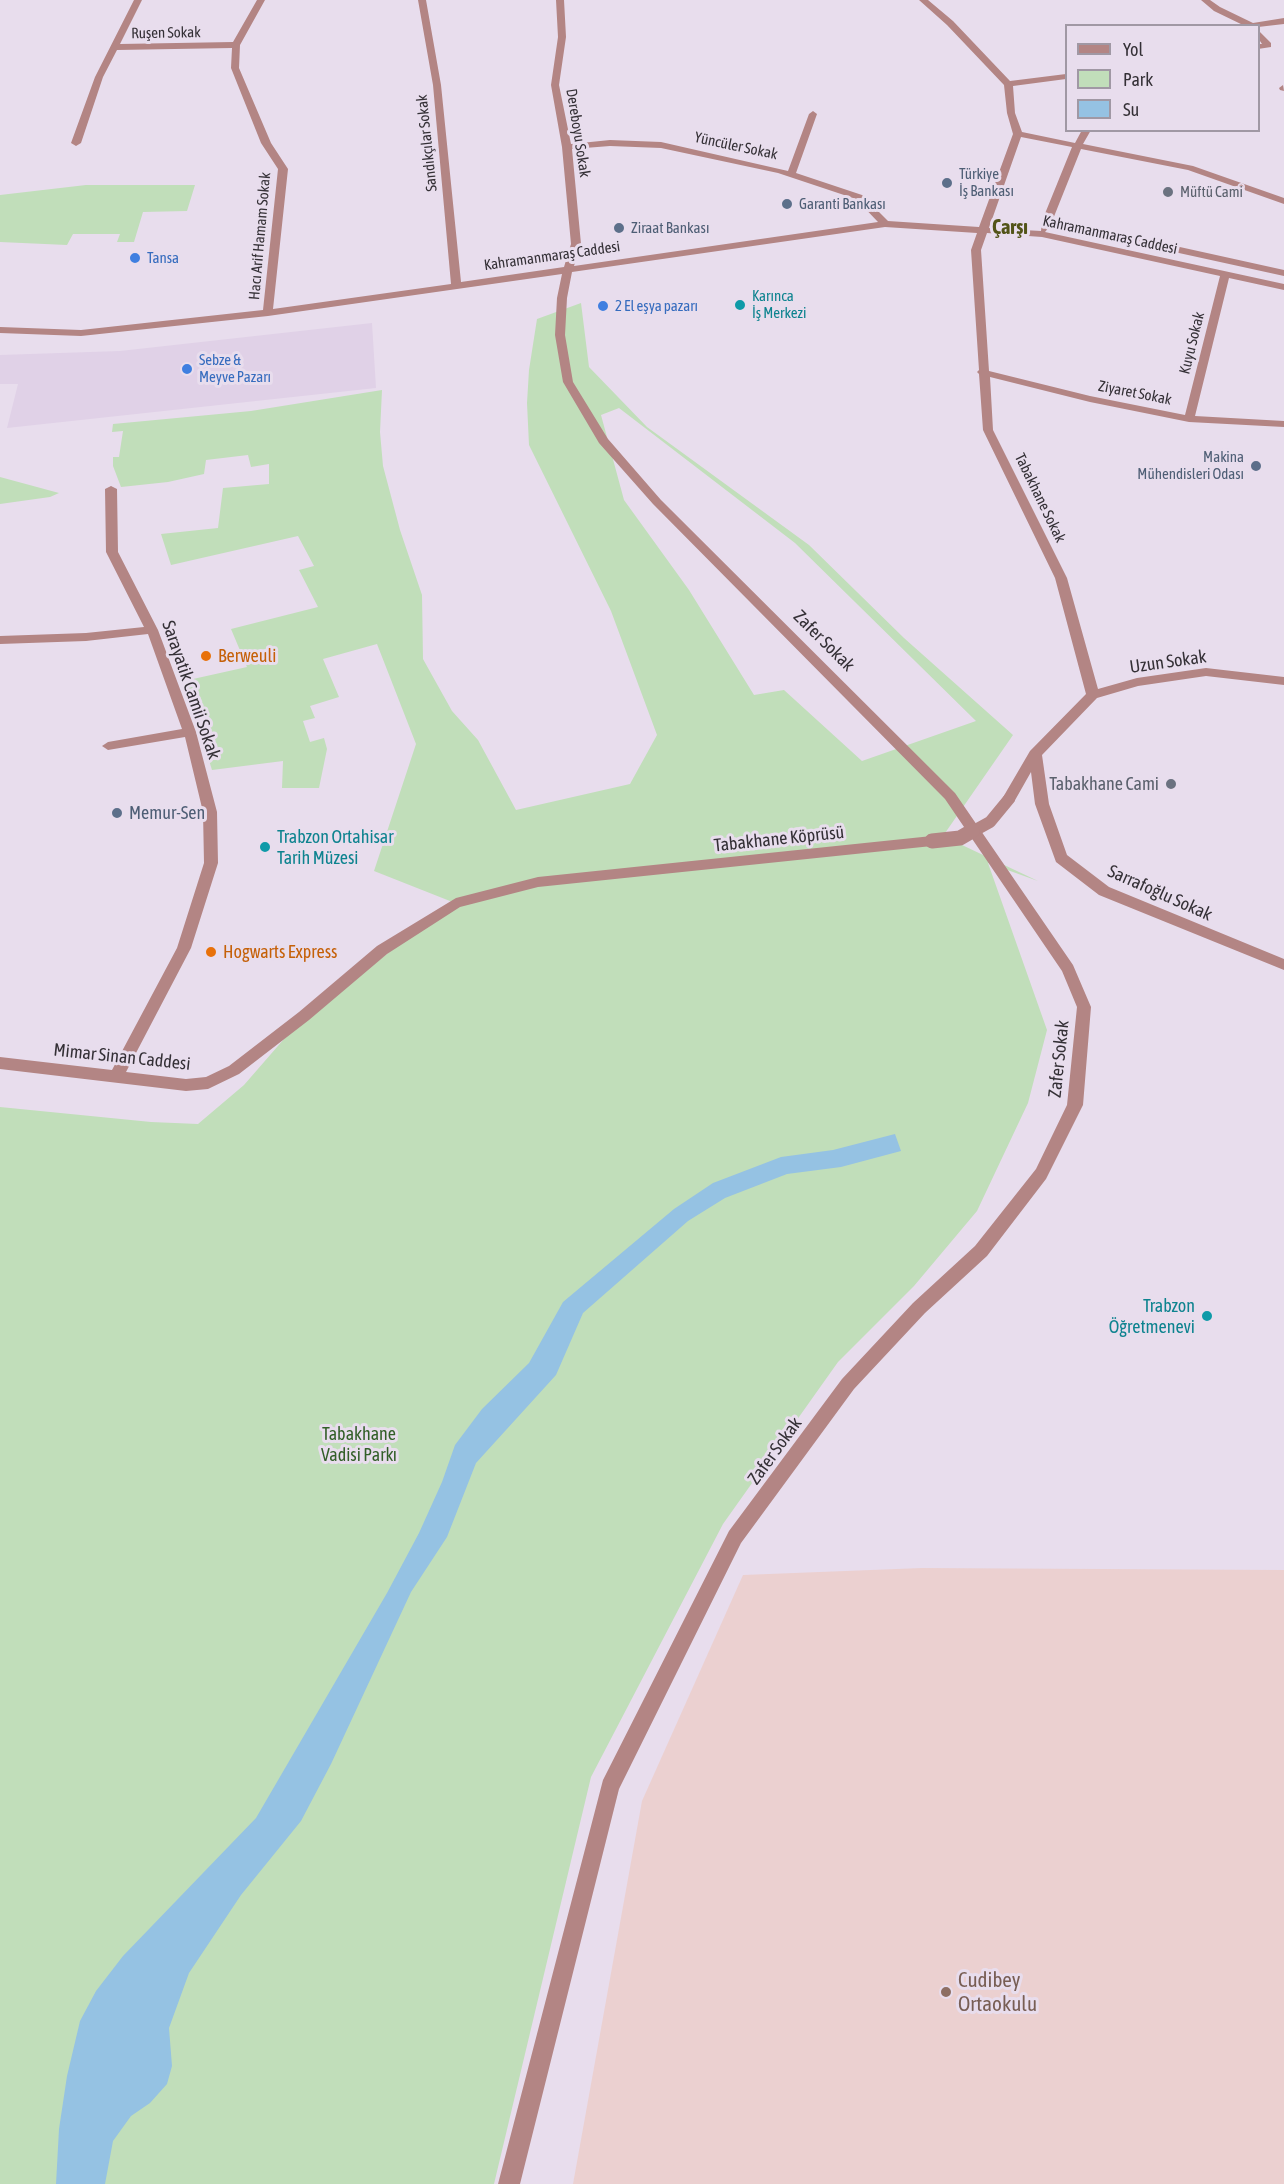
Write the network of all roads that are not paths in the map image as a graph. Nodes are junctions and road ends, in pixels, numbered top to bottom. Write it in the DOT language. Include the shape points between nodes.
graph roads {
  1 [pos="138,0"];
  2 [pos="261,0"];
  3 [pos="422,0"];
  4 [pos="560,0"];
  5 [pos="816,0"];
  6 [pos="823,0"];
  7 [pos="923,0"];
  8 [pos="1205,0"];
  9 [pos="1284,21"];
  10 [pos="1249,24"];
  11 [pos="1260,25"];
  12 [pos="1260,35"];
  13 [pos="236,45"];
  14 [pos="114,47"];
  15 [pos="1260,47"];
  16 [pos="1065,76"];
  17 [pos="1008,84"];
  18 [pos="813,114"];
  19 [pos="1086,132"];
  20 [pos="1018,134"];
  21 [pos="76,143"];
  22 [pos="1078,146"];
  23 [pos="567,147"];
  24 [pos="791,175"];
  25 [pos="1284,201"];
  26 [pos="1047,221"];
  27 [pos="885,224"];
  28 [pos="982,230"];
  29 [pos="1042,234"];
  30 [pos="568,269"];
  31 [pos="1284,273"];
  32 [pos="1225,276"];
  33 [pos="456,284"];
  34 [pos="1284,287"];
  35 [pos="268,313"];
  36 [pos="0,330"];
  37 [pos="982,372"];
  38 [pos="1189,418"];
  39 [pos="1284,424"];
  40 [pos="111,489"];
  41 [pos="152,630"];
  42 [pos="0,640"];
  43 [pos="1284,681"];
  44 [pos="1093,695"];
  45 [pos="190,732"];
  46 [pos="108,746"];
  47 [pos="1035,754"];
  48 [pos="538,882"];
  49 [pos="1284,965"];
  50 [pos="0,1063"];
  51 [pos="115,1078"];
  52 [pos="509,2184"];
  1 -- 14 [label="street, Ruşen Sokak"];
  2 -- 13 [label="street"];
  3 -- 33 [label="street, Sandıkçılar Sokak" via="437,85"];
  4 -- 23 [label="street, Dereboyu Sokak" via="562,37 555,84"];
  5 -- 6 [label="street"];
  7 -- 17 [label="street"];
  8 -- 10 [label="street"];
  9 -- 11 [label="street"];
  12 -- 15 [label="street" via="1268,45"];
  13 -- 14 [label="street, Ruşen Sokak"];
  13 -- 35 [label="street, Hacı Arif Hamam Sokak" via="235,68 266,143 284,169"];
  14 -- 21 [label="street"];
  16 -- 17 [label="street"];
  17 -- 20 [label="street"];
  18 -- 24 [label="street"];
  19 -- 22 [label="street"];
  20 -- 22 [label="street"];
  20 -- 28 [label="street, Tabakhane Sokak"];
  22 -- 25 [label="street" via="1190,168"];
  22 -- 26 [label="street"];
  23 -- 24 [label="street, Yüncüler Sokak" via="610,143 661,146"];
  23 -- 30 [label="street, Dereboyu Sokak" via="576,244"];
  24 -- 27 [label="street, Yüncüler Sokak" via="859,197"];
  26 -- 29 [label="street"];
  26 -- 31 [label="street, Kahramanmaraş Caddesi"];
  27 -- 28 [label="street, Kahramanmaraş Caddesi"];
  27 -- 30 [label="street, Kahramanmaraş Caddesi"];
  28 -- 29 [label="street, Kahramanmaraş Caddesi"];
  28 -- 37 [label="street, Tabakhane Sokak" via="976,250"];
  29 -- 32 [label="street, Kahramanmaraş Caddesi"];
  30 -- 33 [label="street, Kahramanmaraş Caddesi"];
  30 -- 52 [label="street, Zafer Sokak" via="560,335 568,382 603,441 657,502 950,796 1068,969 1084,1007 1075,1105 1041,1174 981,1251 919,1308 848,1384 735,1537 610,1787"];
  32 -- 34 [label="street, Kahramanmaraş Caddesi"];
  32 -- 38 [label="street, Kuyu Sokak"];
  33 -- 35 [label="street, Kahramanmaraş Caddesi"];
  35 -- 36 [label="street, Kahramanmaraş Caddesi" via="81,333"];
  37 -- 38 [label="street, Ziyaret Sokak"];
  37 -- 44 [label="street, Tabakhane Sokak" via="988,430 1061,578"];
  38 -- 39 [label="street, Ziyaret Sokak"];
  40 -- 41 [label="street, Sarayatik Camii Sokak" via="112,552"];
  41 -- 42 [label="street"];
  41 -- 45 [label="street, Sarayatik Camii Sokak"];
  43 -- 44 [label="street, Uzun Sokak" via="1206,672 1137,682"];
  44 -- 47 [label="street"];
  45 -- 46 [label="street"];
  45 -- 51 [label="street, Sarayatik Camii Sokak" via="210,812 211,863 184,948"];
  47 -- 48 [label="street, Tabakhane Köprüsü, bridge" via="1009,799 990,822 960,838"];
  47 -- 49 [label="street, Sarrafoğlu Sokak" via="1042,804 1061,858 1104,891"];
  48 -- 51 [label="street, Mimar Sinan Caddesi" via="456,903 382,950 234,1070 208,1083 186,1085"];
  50 -- 51 [label="street, Mimar Sinan Caddesi"];
}
